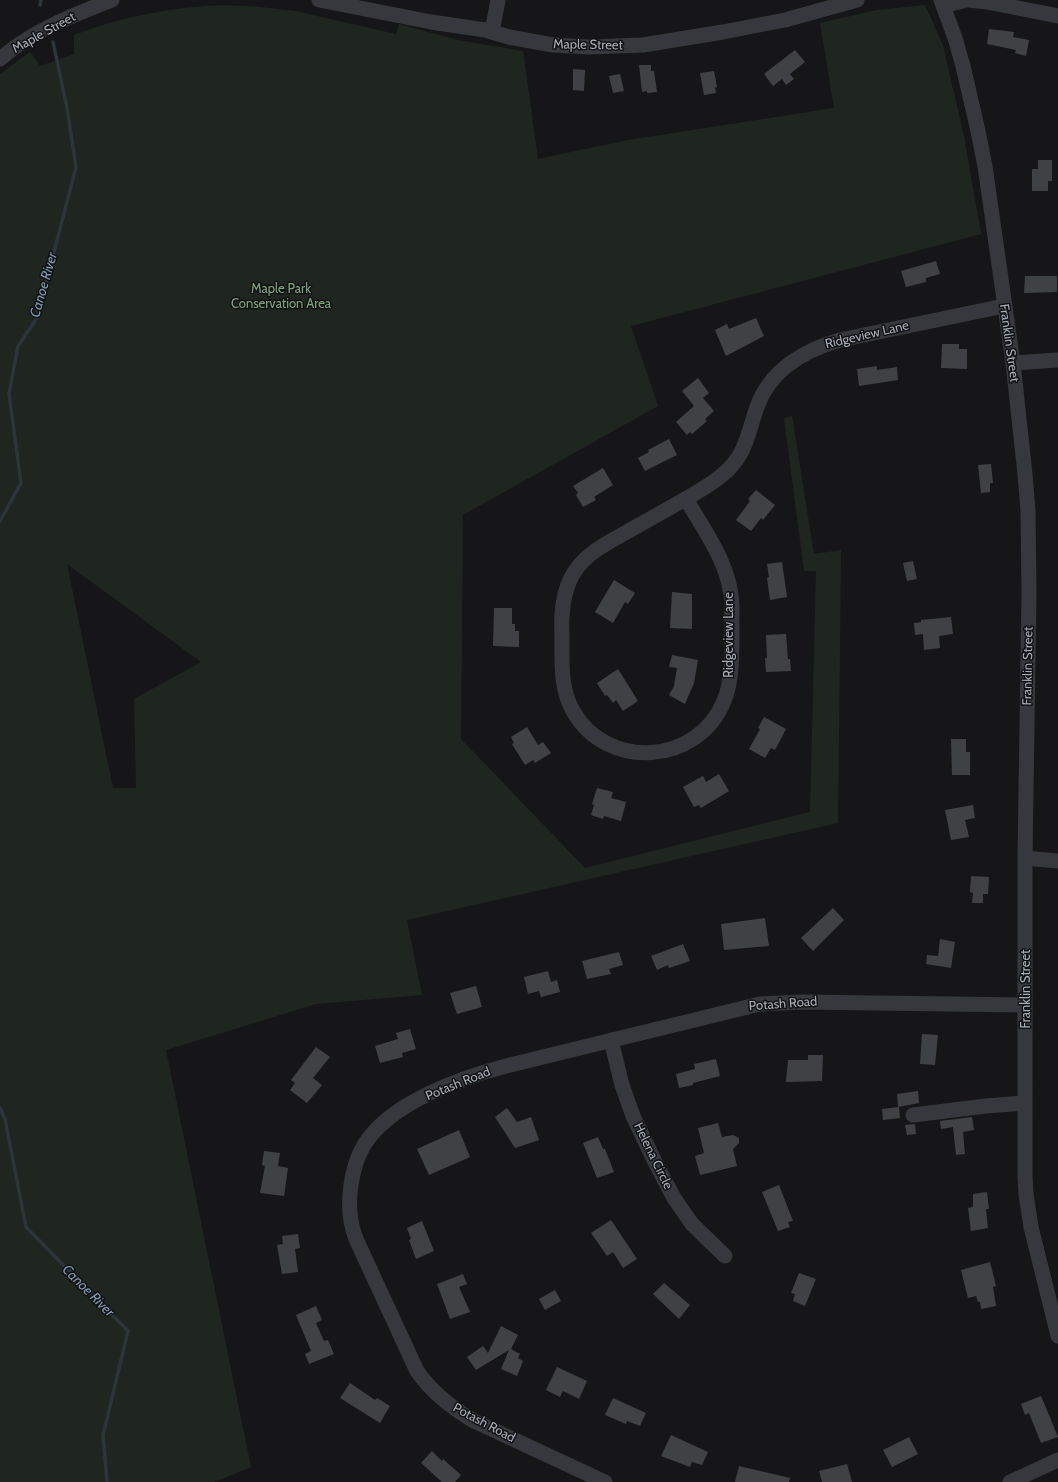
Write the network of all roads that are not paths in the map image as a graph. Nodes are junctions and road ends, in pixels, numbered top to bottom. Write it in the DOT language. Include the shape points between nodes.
graph roads {
  1 [pos="112,0"];
  2 [pos="319,0"];
  3 [pos="498,0"];
  4 [pos="857,0"];
  5 [pos="968,0"];
  6 [pos="942,3"];
  7 [pos="1058,16"];
  8 [pos="492,32"];
  9 [pos="0,60"];
  10 [pos="1004,306"];
  11 [pos="1058,360"];
  12 [pos="1013,363"];
  13 [pos="686,499"];
  14 [pos="1025,858"];
  15 [pos="1058,861"];
  16 [pos="1025,1005"];
  17 [pos="611,1040"];
  18 [pos="1024,1103"];
  19 [pos="913,1115"];
  20 [pos="725,1256"];
  21 [pos="1058,1336"];
  22 [pos="1058,1460"];
  23 [pos="605,1482"];
  24 [pos="1010,1482"];
  1 -- 9 [label="street, Maple Street" via="61,21 26,40"];
  2 -- 8 [label="street, Maple Street"];
  3 -- 8 [label="street"];
  4 -- 8 [label="street, Maple Street" via="785,20 643,45 572,47"];
  5 -- 6 [label="street"];
  5 -- 7 [label="street"];
  6 -- 10 [label="street, Franklin Street" via="959,52 978,131"];
  10 -- 12 [label="street, Franklin Street"];
  10 -- 13 [label="street, Ridgeview Lane" via="822,345 790,362 765,390 744,448 737,460 721,476"];
  11 -- 12 [label="street"];
  12 -- 14 [label="street, Franklin Street" via="1028,518"];
  13 -- 13 [label="street, Ridgeview Lane" via="592,553 574,572 565,593 561,622 562,673 569,703 580,721 595,735 612,746 632,752 663,752 691,740 707,727 719,711 729,682 732,606 728,579 719,556"];
  14 -- 15 [label="street"];
  14 -- 16 [label="street, Franklin Street"];
  16 -- 17 [label="street, Potash Road" via="774,1002 746,1006"];
  16 -- 18 [label="street, Franklin Street"];
  17 -- 20 [label="street, Helena Circle" via="622,1085 654,1162 692,1224"];
  17 -- 23 [label="street, Potash Road" via="474,1075 433,1092 396,1113 374,1132 362,1149 354,1172 349,1209 356,1239 410,1358 424,1382 452,1407 474,1421"];
  18 -- 19 [label="street"];
  18 -- 21 [label="street, Franklin Street" via="1026,1194 1031,1227"];
  22 -- 24 [label="street"];
}
